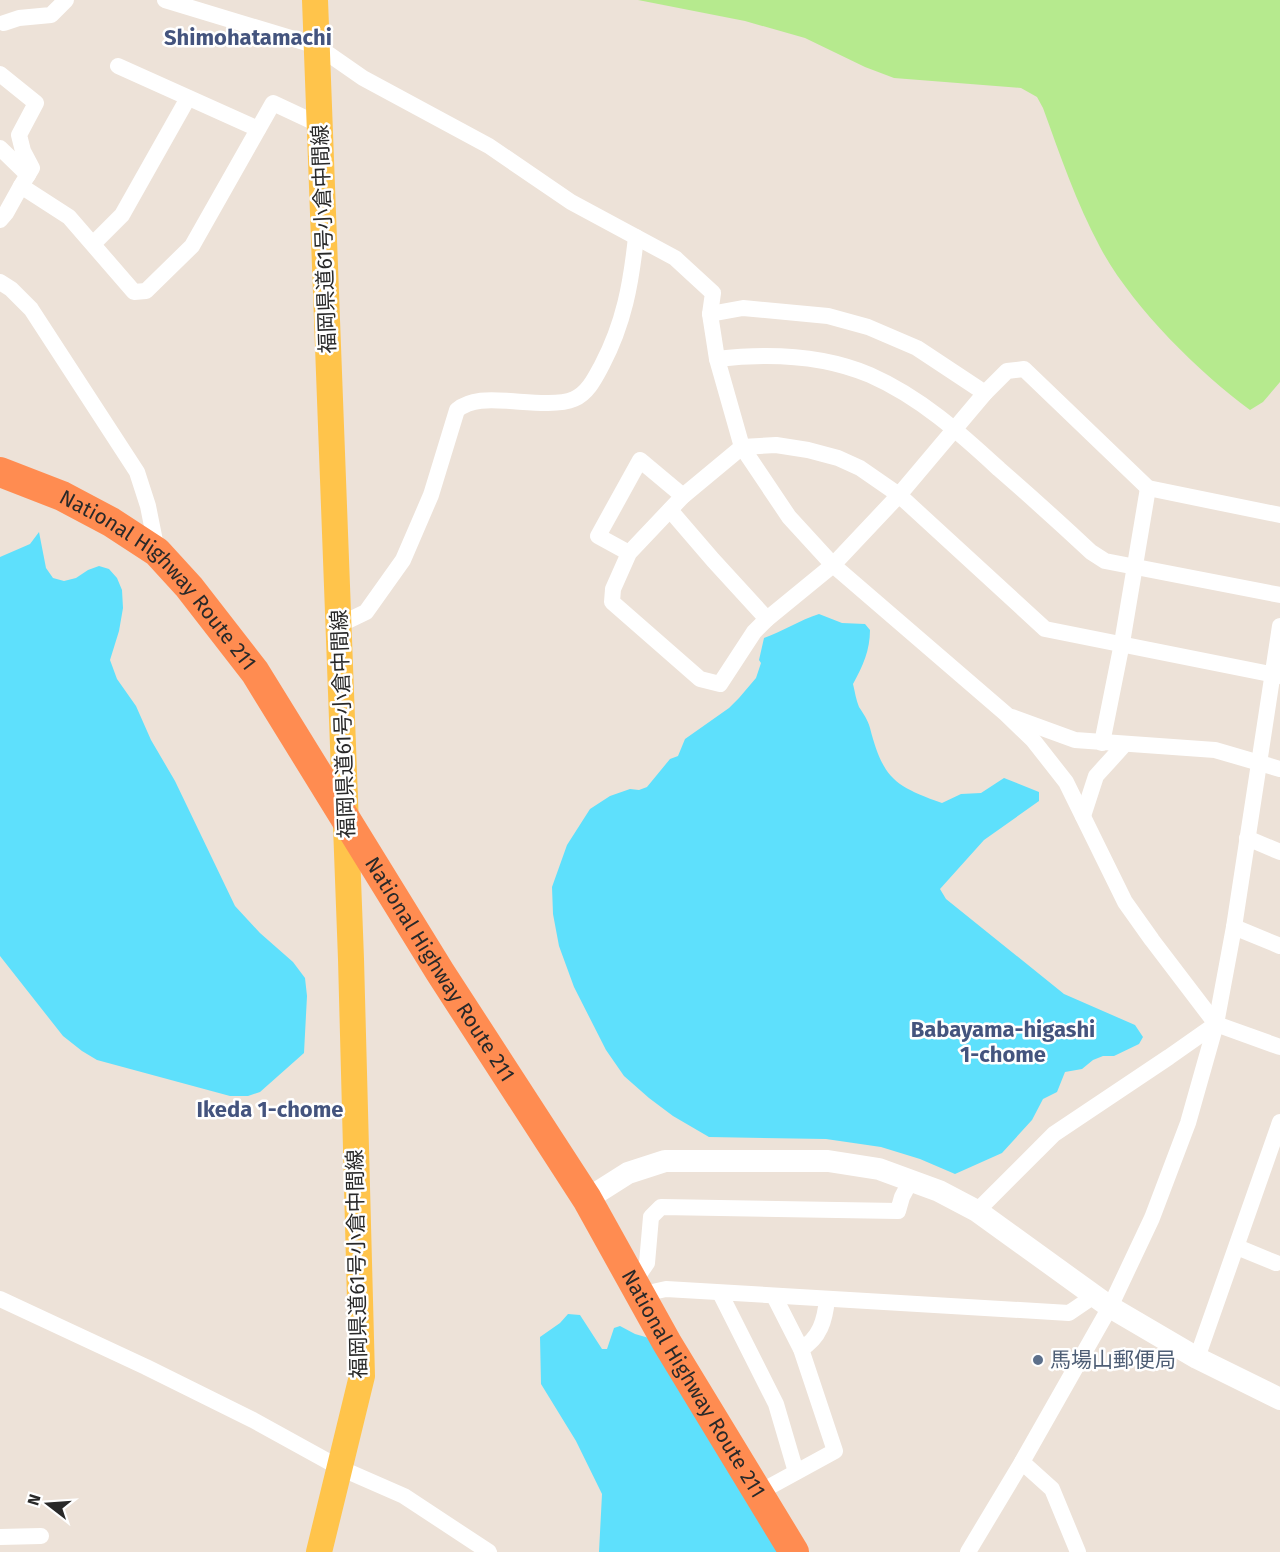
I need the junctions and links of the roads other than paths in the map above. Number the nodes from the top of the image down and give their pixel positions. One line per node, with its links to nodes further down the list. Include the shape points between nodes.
1 (66, 0): 4 (street, via 51,15)
2 (165, 0): 5 (street)
3 (315, 0): 5 (main road, 福岡県道61号小倉中間線)
4 (4, 23)
5 (317, 46): 9 (main road, 福岡県道61号小倉中間線); 14 (street, via 363,78 489,146 571,202)
6 (118, 66): 8 (street)
7 (0, 74): 12 (street, via 36,103 19,135 32,168)
8 (189, 98): 10 (street); 15 (street, via 122,215)
9 (320, 125): 10 (street, via 273,103); 34 (main road, 福岡県道61号小倉中間線)
10 (258, 129): 15 (street, via 192,246 146,291 134,292)
11 (0, 148): 12 (street)
12 (24, 180): 13 (street); 15 (street, via 69,217)
13 (0, 220)
14 (636, 237): 17 (street, via 675,258 713,293); 34 (street, via 632,279 616,339 591,387 573,400 485,400 464,404 457,410 431,495 403,560 366,612)
15 (93, 244)
16 (0, 282): 28 (street, via 31,309 137,472)
17 (710, 314): 18 (street); 19 (street, via 743,308 828,316 868,327 917,348)
18 (717, 359): 20 (street, via 782,356 843,367 897,389); 21 (street)
19 (985, 393): 20 (street); 23 (street, via 1007,371 1024,369)
20 (955, 429): 24 (street); 31 (street, via 1091,552 1105,561)
21 (742, 447): 24 (street, via 776,445 838,458); 25 (street); 30 (street, via 789,517)
22 (0, 472): 28 (highway, National Highway Route 211, via 62,496)
23 (1148, 488): 27 (street); 31 (street)
24 (899, 495): 30 (street); 36 (street, via 1045,629)
25 (683, 496): 26 (street); 29 (street, via 640,460 598,536)
26 (670, 510): 29 (street); 33 (street)
27 (1280, 515)
28 (157, 552): 44 (highway, National Highway Route 211, via 255,672)
29 (629, 553): 33 (street, via 613,589 612,602 700,679 720,684)
30 (833, 566): 33 (street); 38 (street)
31 (1135, 567): 32 (street); 36 (street)
32 (1280, 595)
33 (767, 619)
34 (339, 625): 44 (main road, 福岡県道61号小倉中間線)
35 (1280, 626): 37 (street)
36 (1122, 643): 37 (street); 39 (street)
37 (1277, 664): 41 (street)
38 (1006, 714): 39 (street, via 1075,740); 43 (street, via 1033,740 1065,782)
39 (1102, 743): 40 (street)
40 (1125, 744): 41 (street, via 1215,750); 43 (street, via 1096,776)
41 (1258, 762): 42 (street); 45 (street)
42 (1280, 768)
43 (1083, 816): 49 (street, via 1125,902)
44 (346, 818): 53 (highway, National Highway Route 211); 67 (main road, 福岡県道61号小倉中間線, via 362,1376)
45 (1247, 838): 46 (street); 47 (street)
46 (1280, 852)
47 (1234, 927): 48 (street); 49 (street)
48 (1280, 946)
49 (1216, 1024): 50 (street); 54 (street, via 1054,1134); 62 (street, via 1188,1123 1152,1218)
50 (1280, 1047)
51 (1280, 1122): 55 (street)
52 (911, 1180): 53 (street, via 879,1169 828,1161 665,1161 627,1173); 54 (street); 57 (street, via 898,1211 661,1207 651,1217 647,1263)
53 (587, 1199): 57 (highway, National Highway Route 211)
54 (977, 1211): 62 (street)
55 (1237, 1247): 56 (street); 64 (street)
56 (1276, 1263)
57 (636, 1289): 58 (street); 69 (highway, National Highway Route 211)
58 (720, 1293): 59 (street); 68 (street, via 776,1404)
59 (774, 1296): 61 (street); 63 (street)
60 (0, 1299): 67 (street, via 254,1420)
61 (827, 1299): 62 (street, via 1069,1313); 63 (street, via 819,1332)
62 (1102, 1301): 64 (street); 66 (street)
63 (801, 1349): 68 (street, via 835,1450)
64 (1197, 1358): 65 (street)
65 (1280, 1399)
66 (1022, 1462): 72 (street); 76 (street, via 1052,1489)
67 (340, 1468): 73 (main road, 福岡県道61号小倉中間線); 74 (street, via 404,1496)
68 (796, 1472): 69 (street)
69 (758, 1493): 75 (highway, National Highway Route 211)
70 (41, 1536): 71 (street)
71 (0, 1537)
72 (971, 1550)
73 (319, 1552)
74 (489, 1552)
75 (794, 1552)
76 (1078, 1552)

